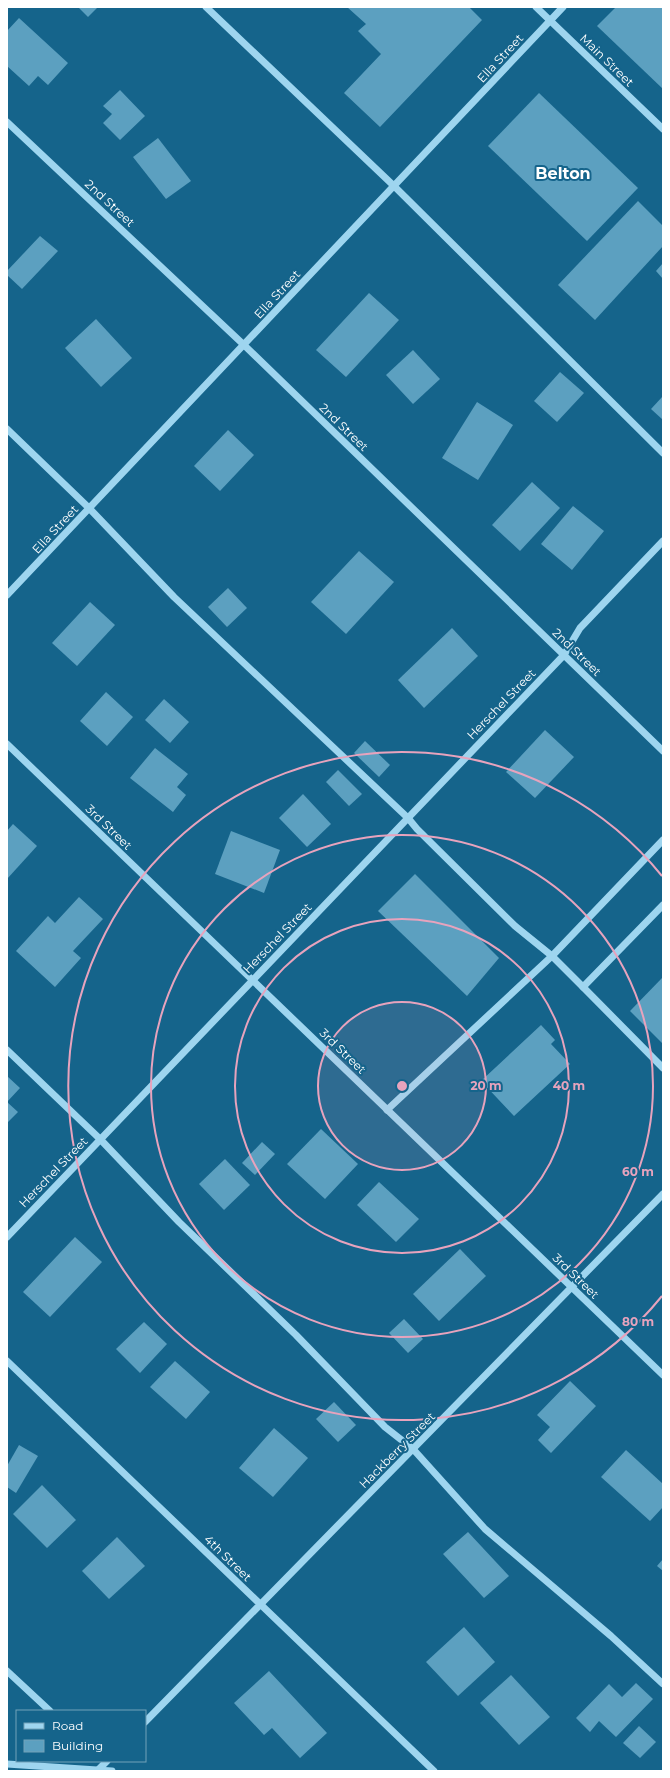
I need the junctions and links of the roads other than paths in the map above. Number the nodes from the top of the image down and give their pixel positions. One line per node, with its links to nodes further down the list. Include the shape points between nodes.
1 (206, 7): 7 (street)
2 (536, 7): 4 (street, Main Street)
3 (563, 7): 4 (street, Ella Street)
4 (551, 21): 6 (street, Main Street); 7 (street, Ella Street)
5 (7, 122): 8 (street, 2nd Street)
6 (663, 129)
7 (394, 186): 8 (street, Ella Street); 10 (street)
8 (244, 345): 11 (street, Ella Street); 14 (street, 2nd Street)
9 (7, 429): 11 (street)
10 (663, 453)
11 (90, 508): 13 (street, Ella Street); 17 (street, via 174,597)
12 (663, 541): 14 (street, Herschel Street, via 580,628)
13 (7, 595)
14 (564, 655): 16 (street, 2nd Street); 17 (street, Herschel Street)
15 (7, 744): 21 (street, 3rd Street)
16 (663, 751)
17 (408, 818): 20 (street, via 515,926); 21 (street, Herschel Street)
18 (663, 840): 20 (street)
19 (663, 905): 22 (street)
20 (552, 956): 22 (street); 25 (street)
21 (252, 980): 25 (street, 3rd Street); 26 (street, Herschel Street)
22 (583, 987): 24 (street)
23 (7, 1050): 26 (street)
24 (663, 1068)
25 (387, 1110): 29 (street, 3rd Street)
26 (100, 1139): 28 (street, Herschel Street); 32 (street, via 179,1222 296,1335 385,1427)
27 (663, 1194): 29 (street, Hackberry Street)
28 (7, 1236)
29 (572, 1287): 31 (street, 3rd Street); 32 (street, Hackberry Street)
30 (7, 1361): 33 (street, 4th Street)
31 (663, 1375)
32 (414, 1449): 33 (street, Hackberry Street); 35 (street, via 485,1529 611,1636)
33 (260, 1604): 37 (street, Hackberry Street); 42 (street, 4th Street)
34 (7, 1672): 36 (street)
35 (663, 1684)
36 (49, 1710)
37 (146, 1721)
38 (106, 1762): 40 (street)
39 (7, 1764): 40 (street)
40 (98, 1770): 41 (street)
41 (112, 1771)
42 (434, 1771)

